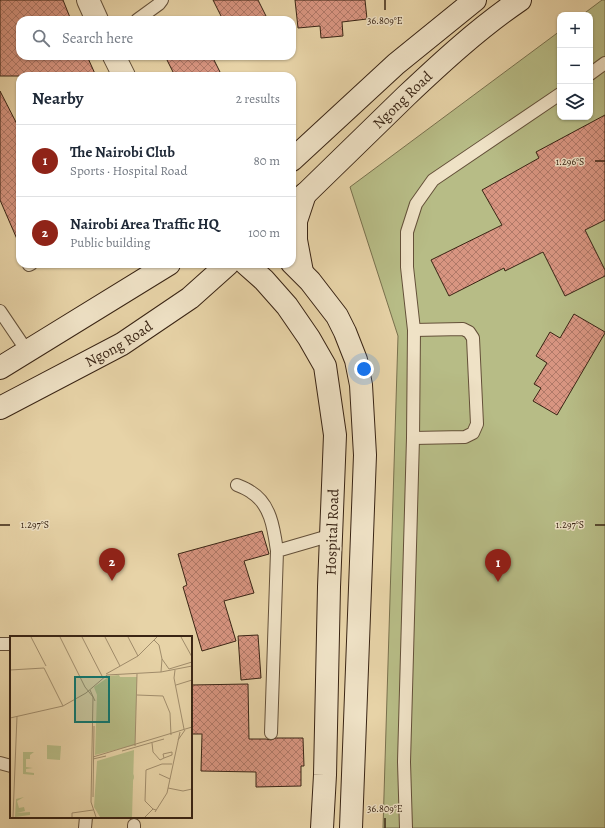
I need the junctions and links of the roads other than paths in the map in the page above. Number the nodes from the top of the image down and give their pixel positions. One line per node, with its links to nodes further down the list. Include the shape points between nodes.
1 (88, 0): 5 (street)
2 (162, 0): 6 (lane)
3 (475, 0): 12 (street, Ngong Road, via 396,64)
4 (520, 0): 13 (street, Ngong Road, via 447,57)
5 (96, 16)
6 (142, 16)
7 (116, 60): 9 (street)
8 (605, 63): 10 (lane)
9 (122, 72)
10 (593, 72)
11 (557, 96): 19 (lane, via 433,180 416,204 407,232 407,267)
12 (296, 156)
13 (298, 200): 17 (street)
14 (162, 268): 20 (street)
15 (224, 268): 22 (street, Ngong Road, via 190,298 122,344)
16 (250, 268): 25 (street, Hospital Road, via 287,306 325,366 335,435)
17 (297, 268): 33 (street, Hospital Road, via 337,316 345,332 356,360 364,414 365,455)
18 (0, 311): 20 (lane)
19 (414, 330): 23 (lane); 23 (lane, via 463,329 469,332 473,338 477,424 473,434 465,438)
20 (27, 351): 21 (street)
21 (0, 368)
22 (0, 408)
23 (413, 438): 34 (lane, via 404,762)
24 (237, 485): 26 (lane, via 252,492 262,502 273,527)
25 (332, 534): 26 (lane); 32 (street, Hospital Road)
26 (277, 551): 27 (lane)
27 (270, 733)
28 (0, 763): 29 (lane)
29 (10, 766)
30 (86, 818): 31 (lane)
31 (85, 828)
32 (322, 828)
33 (351, 828)
34 (406, 828)

